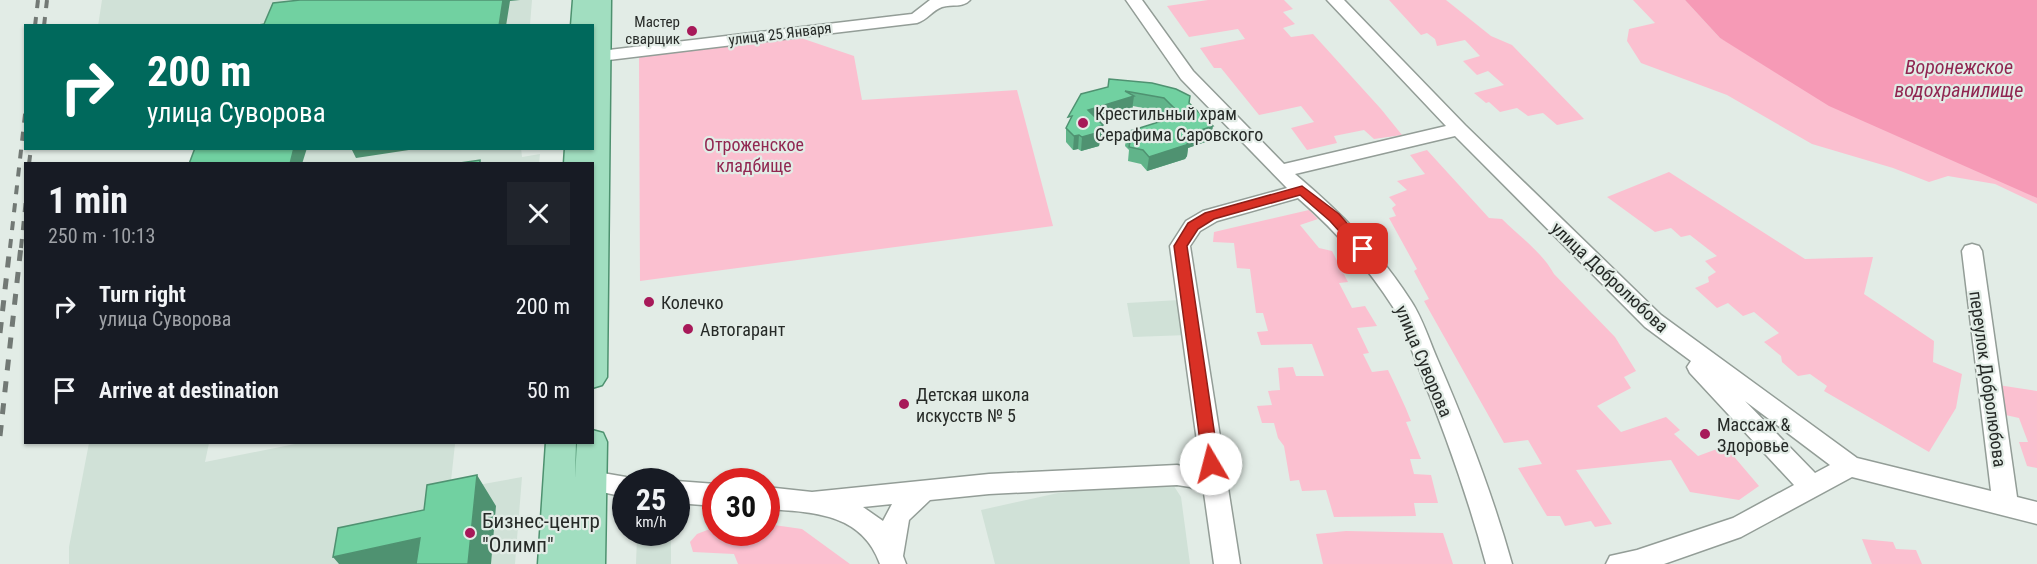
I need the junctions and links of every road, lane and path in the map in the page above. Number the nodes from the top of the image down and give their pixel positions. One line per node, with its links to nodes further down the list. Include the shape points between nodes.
1 (583, 0): 6 (main road)
2 (601, 0): 7 (main road)
3 (962, 0): 7 (street, улица 25 Января, via 936,3 917,18)
4 (1134, 0): 9 (street, улица Суворова, via 1187,75)
5 (1335, 0): 8 (street, улица Добролюбова)
6 (581, 24)
7 (596, 57): 11 (main road)
8 (1459, 129): 9 (street); 13 (street, улица Добролюбова)
9 (1280, 171): 10 (street, улица Суворова)
10 (1302, 190): 20 (street, via 1210,216 1193,226 1180,246); 31 (street, улица Суворова, via 1363,249 1404,307 1437,385)
11 (594, 217)
12 (1972, 251): 25 (street, переулок Добролюбова)
13 (1653, 321): 17 (street, улица Добролюбова); 21 (street)
14 (562, 444): 28 (main road)
15 (564, 444): 18 (main road, via 571,452 571,483)
16 (592, 444): 18 (main road)
17 (1850, 466): 21 (street); 25 (street, улица Добролюбова)
18 (591, 481): 19 (street); 29 (main road)
19 (612, 485)
20 (1214, 486): 22 (street, via 1177,475); 30 (street)
21 (1811, 486): 32 (street, via 1741,526 1637,562)
22 (924, 490): 24 (street); 27 (street, via 900,510 893,525)
23 (780, 499): 24 (street)
24 (816, 501): 27 (street, via 870,524 884,539)
25 (2006, 507): 26 (street, улица Добролюбова)
26 (2037, 513)
27 (892, 560)
28 (555, 564)
29 (588, 564)
30 (1227, 564)
31 (1499, 564)
32 (1619, 564)

